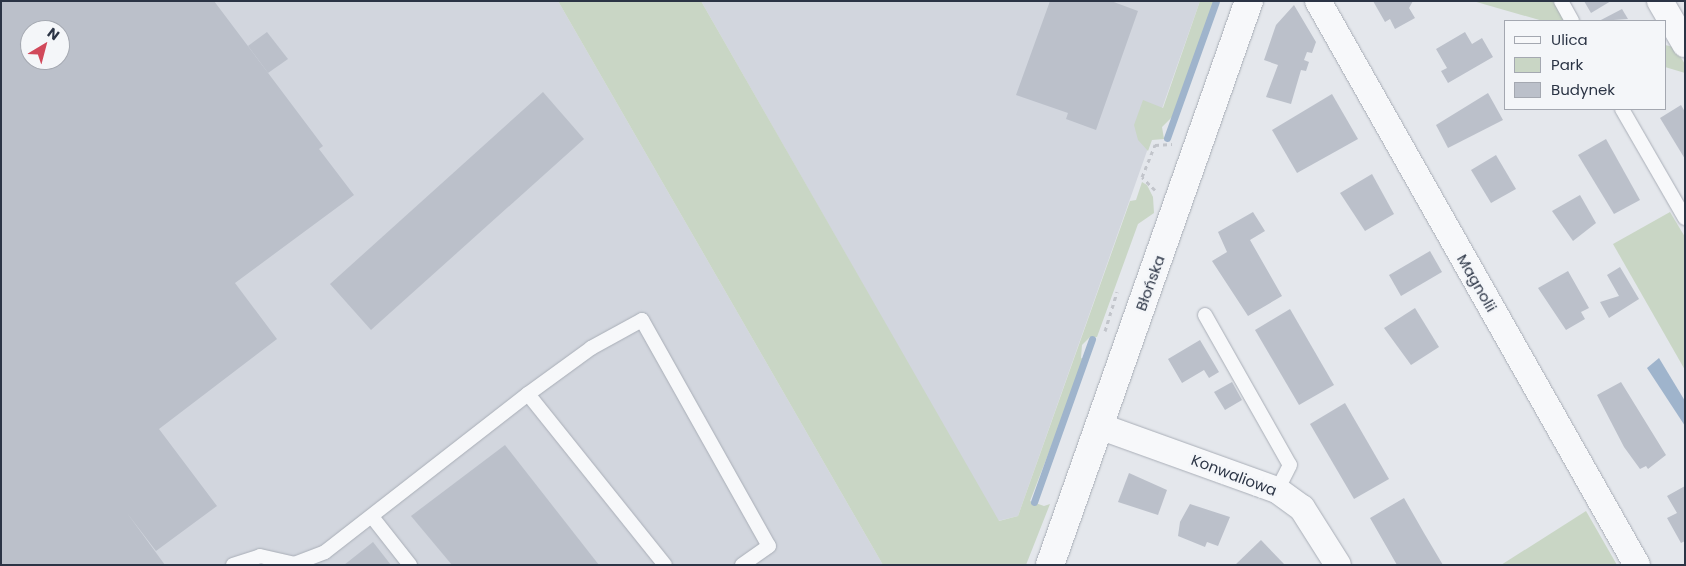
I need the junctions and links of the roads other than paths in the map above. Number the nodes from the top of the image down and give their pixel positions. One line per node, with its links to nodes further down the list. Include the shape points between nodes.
1 (1249, 1): 11 (street, Błońska)
2 (1318, 1): 21 (street, Magnolii)
3 (1561, 1): 5 (lane)
4 (1660, 1): 6 (street)
5 (1571, 20)
6 (1685, 44)
7 (1623, 110): 8 (lane)
8 (1685, 218)
9 (1205, 315): 12 (lane, via 1290,465)
10 (528, 394): 13 (lane); 17 (lane); 18 (lane, via 591,348 642,320 769,546)
11 (1099, 426): 12 (street, Konwaliowa); 19 (street, Błońska)
12 (1278, 490): 20 (street, Konwaliowa, via 1302,508)
13 (373, 518): 14 (lane, via 325,552); 16 (lane)
14 (295, 564): 15 (lane, via 260,556)
15 (233, 565)
16 (410, 565)
17 (665, 565)
18 (742, 565)
19 (1050, 565)
20 (1338, 565)
21 (1637, 565)

